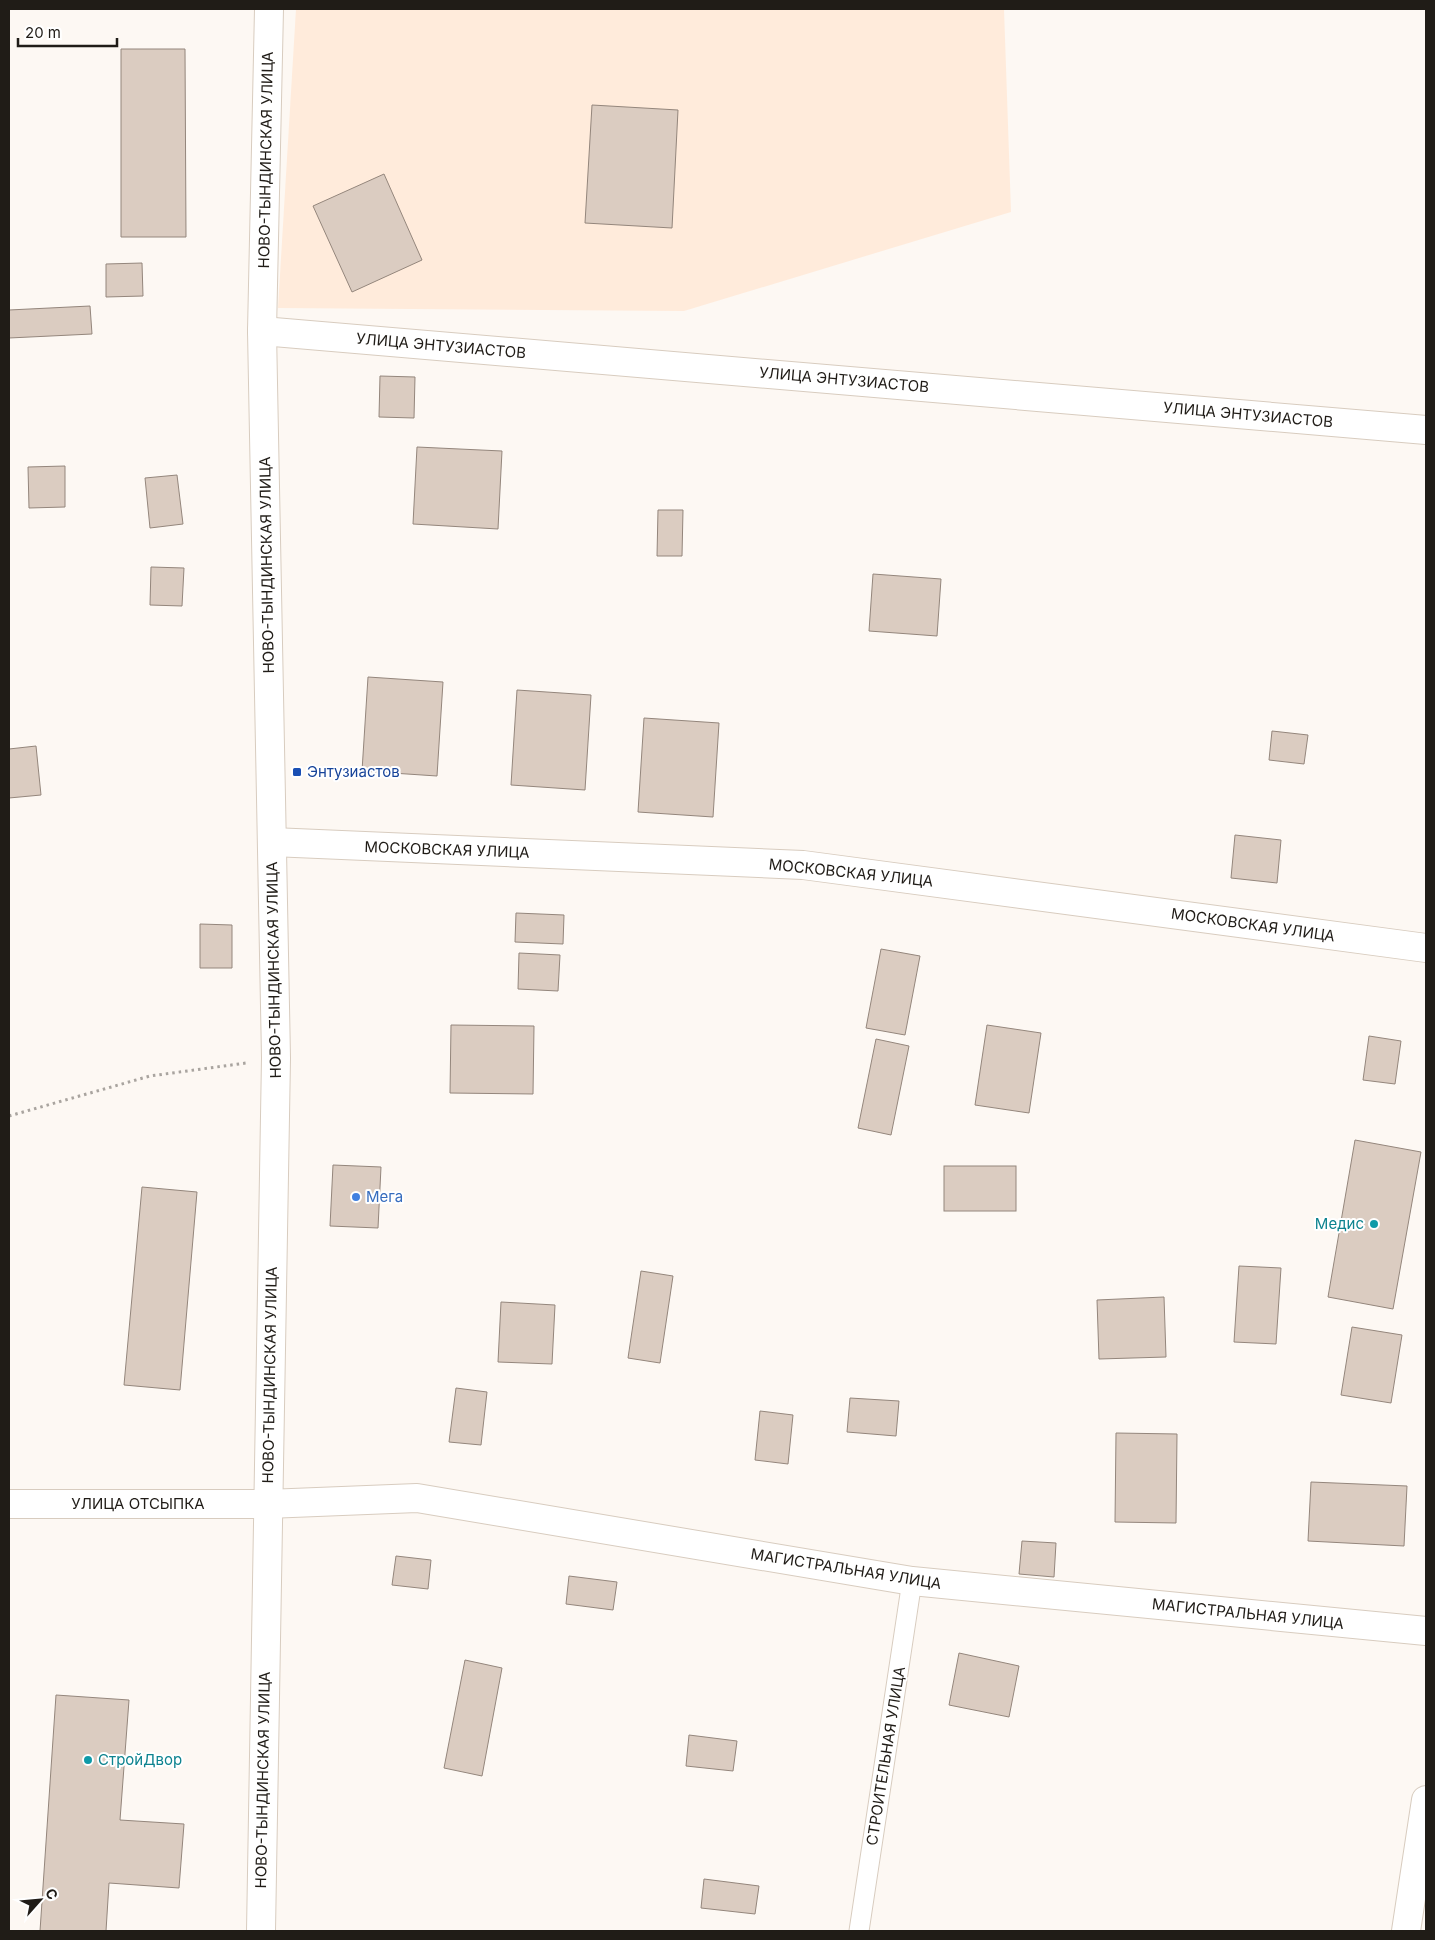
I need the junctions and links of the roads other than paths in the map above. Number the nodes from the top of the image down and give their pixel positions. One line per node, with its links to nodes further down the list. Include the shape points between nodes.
1 (269, 9): 2 (street, НОВО-ТЫНДИНСКАЯ УЛИЦА)
2 (262, 331): 3 (street, УЛИЦА ЭНТУЗИАСТОВ); 4 (street, НОВО-ТЫНДИНСКАЯ УЛИЦА)
3 (1426, 430)
4 (272, 842): 5 (street, МОСКОВСКАЯ УЛИЦА, via 803,865); 7 (street, НОВО-ТЫНДИНСКАЯ УЛИЦА, via 276,1058)
5 (1426, 948)
6 (9, 1504): 7 (street, УЛИЦА ОТСЫПКА)
7 (267, 1504): 8 (street, МАГИСТРАЛЬНАЯ УЛИЦА, via 416,1498); 11 (street, НОВО-ТЫНДИНСКАЯ УЛИЦА)
8 (912, 1581): 9 (street, МАГИСТРАЛЬНАЯ УЛИЦА); 12 (lane, СТРОИТЕЛЬНАЯ УЛИЦА)
9 (1426, 1631)
10 (1426, 1800): 13 (street)
11 (261, 1931)
12 (859, 1931)
13 (1406, 1931)

